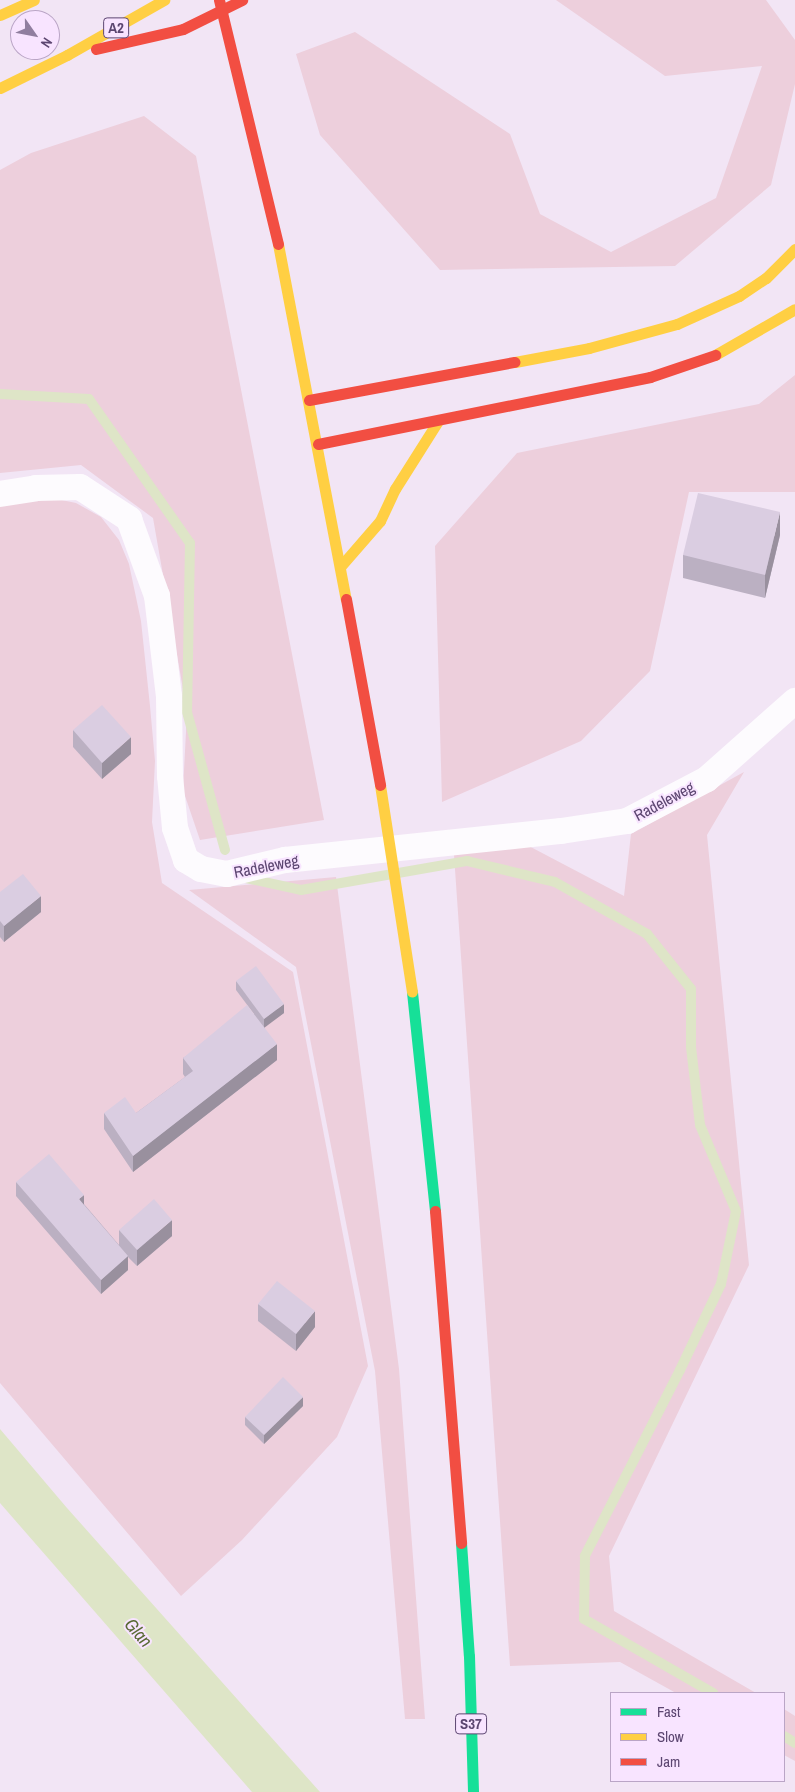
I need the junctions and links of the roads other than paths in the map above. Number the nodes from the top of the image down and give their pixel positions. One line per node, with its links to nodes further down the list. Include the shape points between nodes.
1 (34, 0): 5 (highway)
2 (164, 0): 6 (highway, A2)
3 (218, 0): 10 (highway, via 286,274)
4 (242, 0): 6 (highway, via 183,29)
5 (0, 16)
6 (67, 55): 7 (highway, A2)
7 (0, 88)
8 (795, 249): 10 (highway, via 766,278 739,296 677,324 589,348)
9 (795, 309): 11 (highway, via 737,345 696,363 602,388)
10 (309, 400): 12 (highway)
11 (438, 421): 12 (highway); 14 (highway, via 395,489 380,521)
12 (318, 444): 14 (highway)
13 (0, 494): 15 (street, Radeleweg, via 36,488 80,487 129,519 157,596 169,696 170,776 175,828 186,860 201,869 227,874 285,860 627,821 707,779)
14 (340, 568): 16 (highway, S37, via 376,756 410,976 444,1290 469,1656)
15 (795, 701)
16 (473, 1792)

